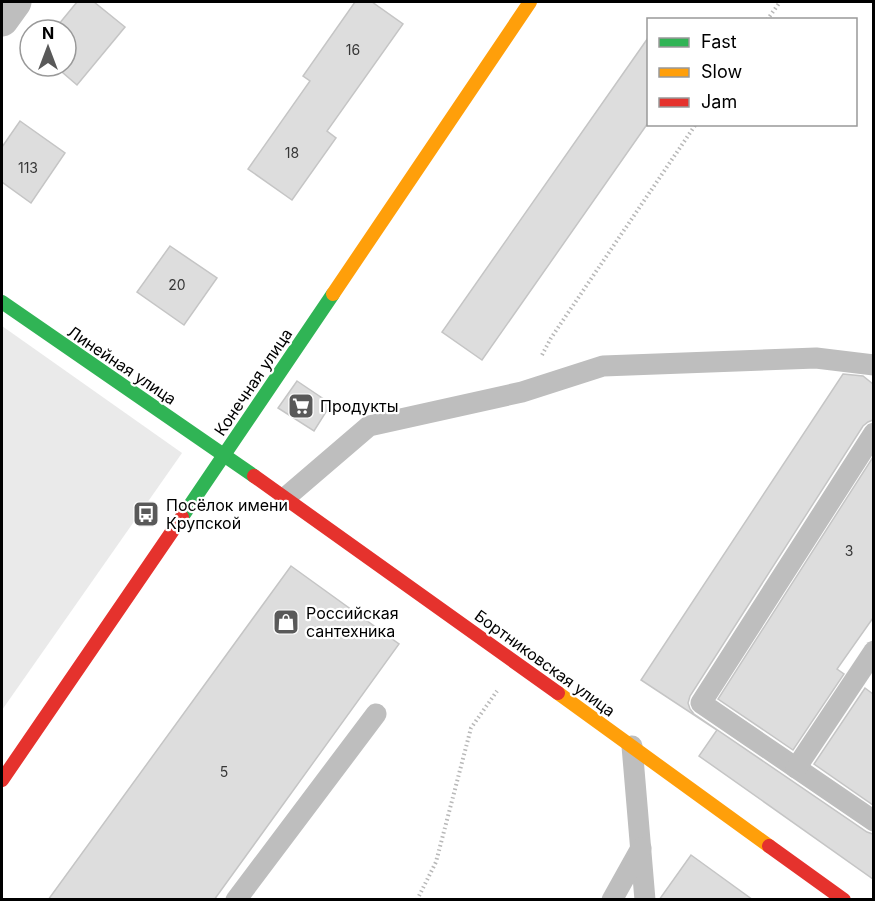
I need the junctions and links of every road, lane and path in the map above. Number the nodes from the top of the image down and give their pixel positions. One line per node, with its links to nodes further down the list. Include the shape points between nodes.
1 (15, 2): 5 (street)
2 (530, 2): 11 (street, Конечная улица)
3 (780, 2): 4 (path)
4 (768, 18)
5 (2, 20)
6 (695, 126): 9 (path, via 551,338)
7 (2, 302): 11 (street, Линейная улица)
8 (873, 365): 9 (lane, via 816,358 603,366)
9 (522, 392): 12 (lane, via 369,426)
10 (873, 433): 17 (lane, via 701,703)
11 (225, 455): 12 (street, Бортниковская улица); 18 (street, Конечная улица)
12 (285, 498): 14 (street, Бортниковская улица)
13 (872, 658): 17 (lane)
14 (517, 663): 16 (street, Бортниковская улица); 22 (path, via 471,728 436,862)
15 (376, 714): 21 (lane)
16 (632, 746): 20 (lane); 25 (street, Бортниковская улица)
17 (796, 768): 19 (lane)
18 (2, 780)
19 (873, 821)
20 (641, 848): 23 (lane); 24 (lane)
21 (236, 900)
22 (417, 900)
23 (612, 900)
24 (645, 900)
25 (844, 900)

